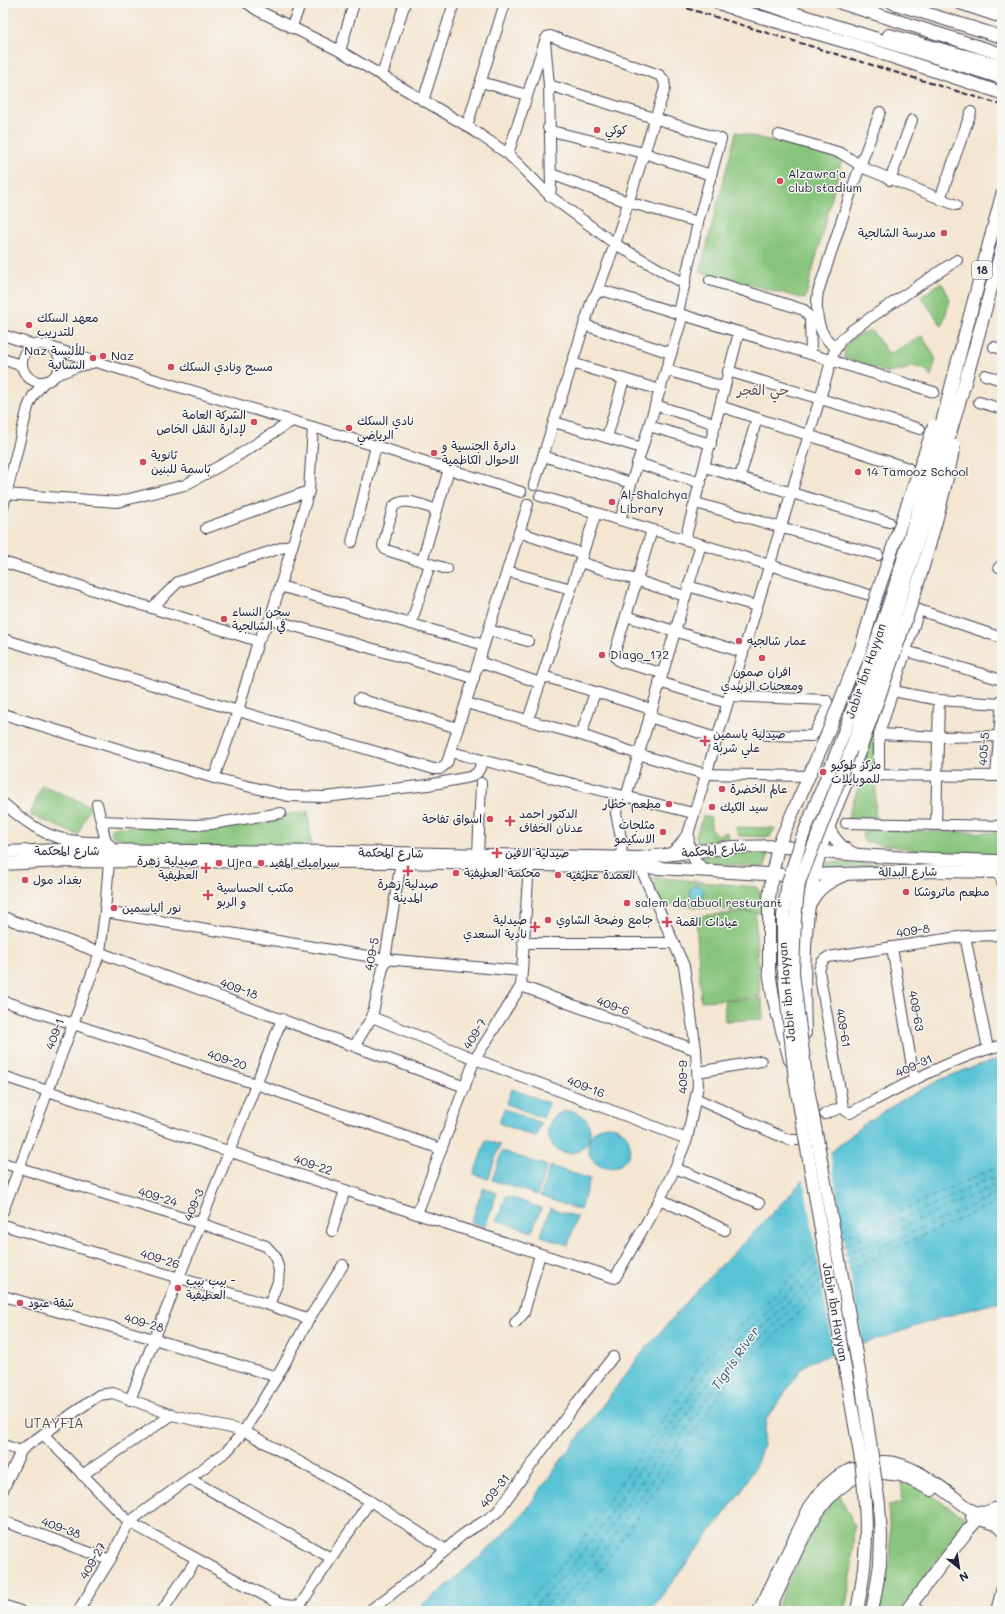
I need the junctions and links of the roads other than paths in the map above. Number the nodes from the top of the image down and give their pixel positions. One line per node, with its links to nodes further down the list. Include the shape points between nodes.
1 (248, 3): 18 (street)
2 (301, 3): 18 (street)
3 (354, 3): 22 (street)
4 (405, 3): 26 (street)
5 (454, 3): 32 (street)
6 (505, 3): 28 (street)
7 (719, 3): 30 (main road)
8 (729, 3): 23 (main road, via 773,13 896,51)
9 (762, 3): 16 (main road)
10 (841, 3): 24 (main road)
11 (893, 3): 17 (main road)
12 (960, 3): 15 (main road)
13 (993, 3): 14 (main road)
14 (1002, 6)
15 (1002, 17)
16 (810, 18): 23 (main road); 25 (main road, via 823,15)
17 (961, 24): 19 (main road); 20 (main road)
18 (291, 28): 22 (street)
19 (1002, 29)
20 (1002, 37)
21 (545, 41): 29 (street); 31 (street); 35 (street, via 550,36 659,75 664,80 666,88)
22 (340, 51): 26 (street)
23 (914, 51): 27 (main road)
24 (1002, 54)
25 (1002, 66)
26 (382, 75): 32 (street)
27 (1002, 78)
28 (480, 82): 31 (street); 37 (street)
29 (549, 85): 35 (street); 38 (street)
30 (1002, 92)
31 (527, 95): 41 (street)
32 (423, 101): 37 (street)
33 (880, 112): 42 (street)
34 (971, 112): 48 (street)
35 (656, 118): 40 (street); 44 (street, via 721,139)
36 (912, 120): 45 (street)
37 (467, 126): 41 (street)
38 (549, 129): 40 (street); 43 (street)
39 (780, 135): 42 (street, via 842,153)
40 (644, 153): 44 (street); 49 (street)
41 (508, 154): 47 (street)
42 (860, 166): 45 (street); 64 (street, via 817,297 822,331 827,341)
43 (552, 174): 47 (street); 49 (street)
44 (711, 175): 51 (street)
45 (890, 180): 48 (street)
46 (1002, 195): 63 (main road, 18)
47 (550, 196): 52 (street)
48 (940, 199): 50 (street)
49 (628, 202): 51 (street); 52 (street)
50 (956, 206)
51 (698, 222): 56 (street)
52 (615, 244): 56 (street); 57 (street)
53 (1002, 248): 66 (main road, 18)
54 (957, 260): 64 (street, via 852,330)
55 (710, 280): 68 (street, via 807,312 810,318)
56 (685, 284): 58 (street)
57 (597, 294): 58 (street, via 602,291 608,292); 59 (street, via 592,300)
58 (680, 314): 60 (street); 67 (street)
59 (584, 325): 67 (street); 72 (street)
60 (739, 332): 68 (street); 75 (street)
61 (3, 335): 62 (street)
62 (34, 345): 65 (street, via 44,344); 73 (street, via 24,353)
63 (962, 345): 187 (main road, bridge, via 861,648); 251 (main road, Jabir ibn Hayyan, bridge, via 926,484 896,583 788,882 783,916 783,963)
64 (837, 347): 69 (street)
65 (53, 348): 71 (street); 76 (street, via 60,363)
66 (974, 351): 188 (main road, bridge, via 946,488 916,590); 251 (main road, Jabir ibn Hayyan, bridge, via 936,486 877,674 849,755 799,883 792,962)
67 (671, 353): 74 (street)
68 (811, 354): 69 (street)
69 (831, 360): 83 (street); 84 (street)
70 (4, 362): 73 (street)
71 (96, 362): 76 (street); 91 (street)
72 (572, 363): 78 (street); 92 (street)
73 (24, 370): 80 (street, via 34,381); 88 (street, via 28,388)
74 (666, 370): 81 (street); 82 (street)
75 (728, 371): 81 (street); 84 (street)
76 (56, 375): 80 (street)
77 (985, 375): 79 (street)
78 (624, 379): 82 (street); 98 (street)
79 (1002, 380)
80 (44, 382): 88 (street)
81 (724, 387): 87 (street)
82 (660, 390): 86 (street)
83 (934, 392)
84 (819, 398): 96 (street); 97 (street)
85 (979, 402): 89 (street)
86 (655, 405): 93 (street); 94 (street)
87 (720, 406): 90 (street); 93 (street)
88 (28, 407): 111 (street)
89 (1002, 409)
90 (757, 418): 97 (street); 107 (street)
91 (292, 421): 95 (street); 111 (street, via 185,485 117,502)
92 (554, 422): 98 (street); 102 (street)
93 (716, 424): 99 (street)
94 (649, 426): 99 (street); 101 (street)
95 (313, 427): 100 (street); 112 (street)
96 (920, 429)
97 (808, 435): 105 (street); 114 (street)
98 (607, 437): 101 (street)
99 (711, 444): 104 (street)
100 (376, 446): 106 (street); 128 (street)
101 (642, 448): 103 (street)
102 (543, 456): 108 (street); 110 (street)
103 (637, 463): 108 (street); 109 (street)
104 (705, 466): 107 (street); 109 (street)
105 (908, 468)
106 (449, 469): 113 (street); 119 (street)
107 (740, 477): 114 (street)
108 (631, 483): 121 (street)
109 (701, 483): 116 (street)
110 (534, 485): 113 (street, via 527,485); 115 (street)
111 (6, 488): 118 (street)
112 (309, 491): 124 (street); 129 (street)
113 (521, 492): 117 (street, via 522,499)
114 (791, 492): 122 (street); 123 (street)
115 (540, 496): 117 (street, via 536,502); 120 (street)
116 (696, 503): 123 (street); 127 (street)
117 (528, 504): 126 (street)
118 (3, 507)
119 (437, 510): 134 (street); 134 (street, via 404,501 397,502 393,507 383,546 386,550)
120 (596, 513): 121 (street); 132 (street)
121 (620, 520): 125 (street)
122 (889, 522)
123 (780, 527): 131 (street); 135 (street)
124 (206, 528)
125 (652, 530): 127 (street); 138 (street)
126 (519, 532): 132 (street); 137 (street)
127 (685, 540): 130 (street)
128 (352, 542)
129 (293, 544): 139 (street); 145 (street, via 178,582)
130 (701, 544): 135 (street); 141 (street)
131 (878, 555)
132 (582, 558): 138 (street); 140 (street)
133 (3, 562): 145 (street)
134 (426, 563): 136 (street); 149 (street)
135 (769, 565): 142 (street); 143 (street)
136 (447, 570)
137 (507, 571): 140 (street); 150 (street)
138 (637, 580): 141 (street); 147 (street)
139 (280, 586): 148 (street); 149 (street)
140 (571, 589): 162 (street)
141 (687, 591): 143 (street); 151 (street)
142 (883, 599)
143 (756, 606): 158 (street)
144 (905, 606): 146 (street)
145 (152, 608): 154 (street)
146 (919, 610): 153 (street); 157 (street)
147 (626, 616): 151 (street); 161 (street, via 615,652 617,659)
148 (270, 619): 154 (street); 160 (street)
149 (412, 624): 156 (street)
150 (489, 630): 155 (street); 156 (street)
151 (674, 631): 158 (street); 161 (street)
152 (3, 638): 171 (street)
153 (1002, 638)
154 (258, 641): 171 (street)
155 (528, 641)
156 (484, 646): 159 (street)
157 (906, 651): 163 (street); 164 (street)
158 (742, 652): 167 (street)
159 (479, 662): 160 (street); 162 (street)
160 (474, 678): 169 (street)
161 (660, 678): 167 (street); 172 (street)
162 (541, 679): 165 (street); 174 (street)
163 (1002, 680)
164 (893, 691): 168 (street); 176 (street)
165 (595, 692): 172 (street); 178 (street)
166 (359, 699): 175 (street)
167 (728, 699): 177 (street, via 826,700 828,703 811,736); 181 (street)
168 (939, 700): 170 (street); 180 (street)
169 (466, 702): 174 (street); 175 (street)
170 (1001, 702): 179 (street, 405-5)
171 (238, 711): 185 (street); 192 (street)
172 (650, 713): 181 (street); 183 (street)
173 (3, 714): 192 (street)
174 (528, 720): 178 (street)
175 (458, 728): 182 (street)
176 (879, 734): 180 (street); 189 (street)
177 (766, 735)
178 (581, 736): 183 (street)
179 (1000, 736): 180 (street); 190 (street, 405-5)
180 (938, 737): 191 (street)
181 (716, 738): 186 (street)
182 (451, 752): 184 (street); 185 (street, via 447,763)
183 (638, 754): 186 (street); 195 (street)
184 (481, 760): 193 (street, via 477,773); 195 (street)
185 (440, 769): 193 (street)
186 (705, 774): 187 (street); 199 (street)
187 (809, 776): 206 (main road)
188 (850, 776): 189 (street); 204 (main road)
189 (879, 776): 191 (street)
190 (999, 776): 191 (street)
191 (937, 777): 202 (street)
192 (214, 778): 193 (street, via 288,796 325,797)
193 (441, 783)
194 (481, 783): 212 (street)
195 (626, 797): 199 (street); 215 (street, via 616,813 622,843)
196 (3, 803): 208 (street, via 47,834)
197 (97, 804): 200 (street, 409-1)
198 (281, 813): 200 (street, via 218,824 196,825)
199 (693, 813): 205 (street)
200 (101, 821): 208 (street, 409-1)
201 (846, 823): 202 (street)
202 (936, 825): 203 (street)
203 (1002, 826)
204 (828, 827): 209 (main road); 214 (main road, via 842,847)
205 (689, 831): 211 (street); 213 (street)
206 (778, 846): 207 (main road, شارع المحكمة); 211 (main road, شارع المحكمة, via 732,847); 223 (main road)
207 (793, 848)
208 (109, 851): 210 (main road, شارع المحكمة); 212 (main road, شارع المحكمة); 216 (main road, شارع المحكمة); 217 (main road, شارع المحكمة, via 61,861); 227 (street, 409-1)
209 (818, 851): 214 (main road, شارع البدالة); 225 (main road)
210 (3, 852)
211 (690, 853): 213 (main road, شارع المحكمة); 220 (street, via 697,864)
212 (478, 855): 215 (main road, شارع المحكمة)
213 (669, 855): 215 (main road, شارع المحكمة)
214 (857, 855): 221 (main road, شارع البدالة, via 938,860)
215 (621, 858)
216 (401, 862): 218 (main road, شارع المحكمة); 236 (street, 409-5)
217 (3, 864)
218 (529, 864): 219 (main road, شارع المحكمة); 231 (street, 409-7)
219 (640, 866): 220 (main road, شارع المحكمة); 232 (street, 409-9)
220 (708, 870): 223 (main road, شارع المحكمة)
221 (1001, 872): 222 (main road, شارع البدالة)
222 (850, 873): 225 (main road, شارع البدالة); 226 (main road, via 825,885 815,895)
223 (772, 875): 224 (main road, شارع المحكمة); 251 (main road, bridge, via 769,899 769,956 773,997)
224 (785, 875)
225 (811, 875): 226 (main road)
226 (809, 907): 251 (main road, bridge, via 804,952)
227 (105, 912): 234 (street, 409-1); 236 (street)
228 (3, 917): 234 (street, 409-18)
229 (1002, 935): 230 (street, 409-8)
230 (965, 936): 233 (street, 409-8); 245 (street)
231 (522, 943): 232 (street); 237 (street, 409-7)
232 (674, 943): 246 (street, 409-9, via 684,966)
233 (892, 947): 235 (street, 409-8); 252 (street, 409-63)
234 (100, 952): 241 (street, 409-18); 242 (street, 409-1)
235 (828, 957): 257 (street, 409-61, via 823,960 819,971)
236 (385, 959): 237 (street); 240 (street, 409-5)
237 (521, 971): 238 (street, 409-7)
238 (520, 986): 246 (street, 409-6); 247 (street, 409-7)
239 (3, 1001): 242 (street, 409-20)
240 (372, 1017): 243 (street, 409-5); 247 (street, 409-16)
241 (282, 1019): 243 (street, 409-18); 253 (street, 409-3)
242 (72, 1024): 253 (street, 409-20); 255 (street, 409-1)
243 (355, 1045): 254 (street, 409-18)
244 (1002, 1045): 245 (street, 409-31)
245 (988, 1049): 252 (street, 409-31)
246 (696, 1050): 249 (street, 409-9)
247 (475, 1058): 254 (street, 409-7); 259 (street, 409-16)
248 (761, 1062): 249 (street)
249 (698, 1072): 256 (street, 409-9)
250 (3, 1076): 255 (street, 409-22)
251 (801, 1078): 314 (main road, Jabir ibn Hayyan, bridge, via 861,1460 866,1507 867,1539); 315 (main road, Jabir ibn Hayyan, bridge, via 862,1387 879,1504 880,1564)
252 (914, 1079): 257 (street, 409-31, via 850,1113)
253 (256, 1084): 261 (street, 409-20); 262 (street, 409-3)
254 (465, 1087): 261 (street, 409-7)
255 (48, 1090): 262 (street, 409-22); 264 (street, 409-1)
256 (696, 1099): 259 (street, 409-9); 260 (street, via 789,1140)
257 (843, 1106): 258 (street)
258 (825, 1114)
259 (687, 1139): 265 (street, 409-9)
260 (798, 1140)
261 (441, 1149): 270 (street, 409-7)
262 (230, 1151): 266 (street, 409-22); 271 (street, 409-3)
263 (3, 1163): 264 (street, 409-24)
264 (18, 1167): 269 (street, 409-1); 271 (street, 409-24)
265 (675, 1168): 267 (street, 409-9); 268 (street)
266 (345, 1190): 270 (street, 409-22); 274 (street)
267 (660, 1199): 273 (street); 277 (street, 409-9)
268 (759, 1203)
269 (3, 1211)
270 (417, 1214): 275 (street, 409-22)
271 (200, 1224): 278 (street, 409-3); 280 (street, 409-24, via 266,1246 275,1256 279,1270 278,1282)
272 (3, 1225): 278 (street, 409-26)
273 (726, 1230)
274 (332, 1231)
275 (540, 1254): 277 (street, 409-22); 282 (street, via 524,1313)
276 (342, 1265): 281 (street)
277 (615, 1278)
278 (178, 1279): 280 (street, 409-26); 283 (street, 409-3)
279 (3, 1296): 283 (street, 409-28)
280 (269, 1305): 281 (street, 409-26)
281 (309, 1319): 285 (street)
282 (515, 1323)
283 (154, 1339): 285 (street, 409-28); 286 (street, 409-3)
284 (613, 1357): 301 (street, 409-31, via 498,1511 489,1520 462,1535)
285 (277, 1377): 288 (street)
286 (130, 1400): 287 (street); 289 (street, via 113,1393 99,1395)
287 (172, 1415): 288 (street); 292 (street)
288 (244, 1431): 293 (street, via 227,1451); 295 (street)
289 (43, 1434): 291 (street); 292 (street)
290 (3, 1445): 291 (street)
291 (21, 1452): 294 (street)
292 (82, 1475): 299 (street)
293 (190, 1479): 299 (street); 302 (street)
294 (3, 1490)
295 (370, 1502): 301 (street); 302 (street)
296 (999, 1506): 297 (main road, via 984,1513 974,1512 921,1474 896,1463 882,1468 920,1484); 300 (street, via 993,1516)
297 (978, 1519): 300 (main road); 307 (main road)
298 (3, 1521): 303 (street, 409-38)
299 (129, 1522): 303 (street, 409-27); 304 (street)
300 (999, 1527)
301 (446, 1550): 311 (street, 409-31)
302 (331, 1558): 304 (street, via 300,1605 291,1606 280,1604)
303 (110, 1560): 309 (street, 409-27)
304 (196, 1560): 310 (street)
305 (1002, 1588): 316 (street)
306 (3, 1605): 308 (street)
307 (912, 1609)
308 (20, 1611)
309 (78, 1611)
310 (162, 1611)
311 (369, 1611)
312 (759, 1611): 313 (main road, via 810,1507 823,1489 837,1477 853,1474 827,1499 813,1518)
313 (769, 1611)
314 (857, 1611)
315 (872, 1611)
316 (996, 1611)

